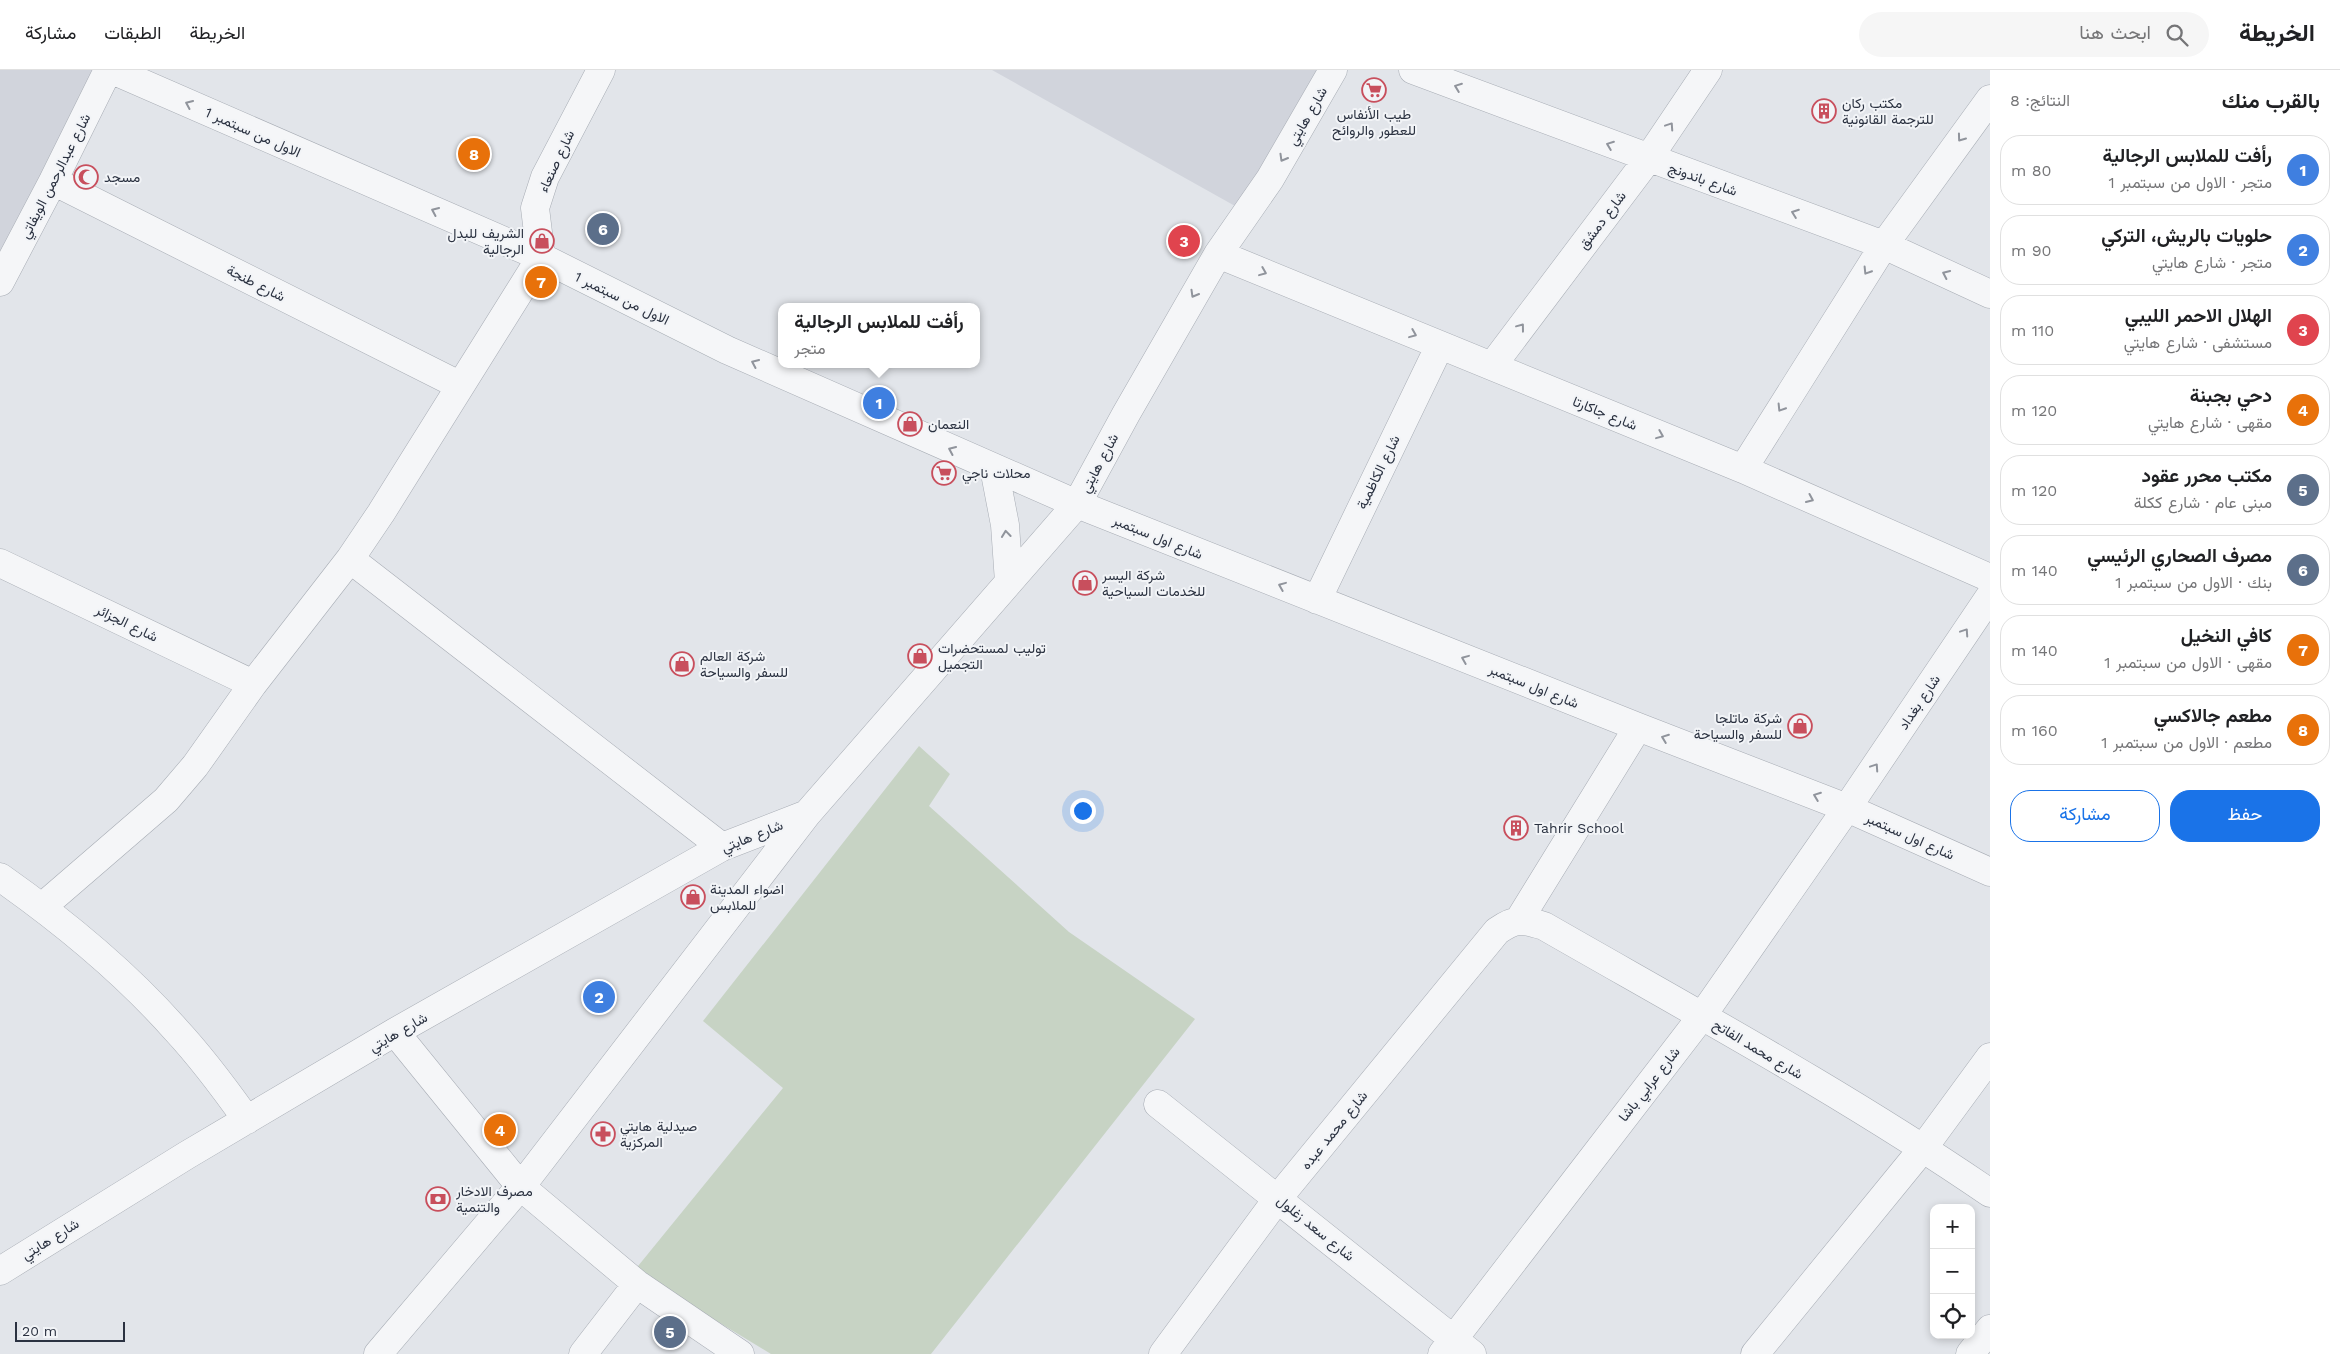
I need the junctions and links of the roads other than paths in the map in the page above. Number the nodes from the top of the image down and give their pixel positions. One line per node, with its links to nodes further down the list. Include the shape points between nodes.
1 (108, 70): 9 (street, شارع عبدالرحمن الويفاتي)
2 (112, 70): 12 (street, الاول من سبتمبر 1, one-way to 2)
3 (601, 70): 12 (street, شارع صنعاء, via 545,177 535,208)
4 (1333, 70): 11 (street, شارع هايتي, one-way to 11, via 1270,179)
5 (1413, 70): 8 (street, شارع باندونج, one-way to 5)
6 (1708, 70): 8 (street, شارع دمشق, one-way to 6)
7 (1990, 99): 10 (street, one-way to 10)
8 (1648, 159): 10 (street, شارع باندونج, one-way to 8); 16 (street, شارع دمشق, one-way to 8)
9 (53, 181): 13 (street, شارع عبدالرحمن الويفاتي); 17 (street, شارع طنجة)
10 (1884, 245): 14 (street, شارع باندونج, one-way to 10); 19 (street, one-way to 19)
11 (1218, 254): 15 (street, شارع جاكارتا, one-way to 15); 20 (street, شارع هايتي, one-way to 20)
12 (540, 257): 17 (street); 18 (street, الاول من سبتمبر 1, one-way to 12, via 727,350)
13 (0, 282)
14 (1990, 294)
15 (1440, 345): 16 (street, شارع جاكارتا); 26 (street, شارع الكاظمية)
16 (1492, 366): 19 (street, شارع جاكارتا, one-way to 19)
17 (459, 385): 21 (street)
18 (994, 468): 20 (street, الاول من سبتمبر 1); 24 (street, one-way to 18, via 1005,524)
19 (1743, 469): 23 (street, شارع جاكارتا, one-way to 23)
20 (1077, 504): 24 (street, شارع هايتي); 26 (street, شارع اول سبتمبر, one-way to 20)
21 (350, 559): 27 (street); 31 (street)
22 (0, 562): 27 (street, شارع الجزائر)
23 (1990, 578)
24 (1009, 582): 30 (street, شارع هايتي)
25 (1990, 596): 29 (street, شارع بغداد, one-way to 25)
26 (1317, 600): 28 (street, شارع اول سبتمبر, one-way to 26)
27 (253, 684): 34 (street, via 195,766 166,800)
28 (1638, 728): 29 (street, شارع اول سبتمبر, one-way to 28); 35 (street)
29 (1847, 808): 32 (street, شارع اول سبتمبر); 36 (street, شارع عرابي باشا)
30 (807, 814): 31 (street, شارع هايتي); 42 (street, شارع هايتي)
31 (722, 847): 37 (street, شارع هايتي)
32 (1990, 872)
33 (0, 878): 34 (street)
34 (42, 907): 40 (street, via 137,988 177,1030)
35 (1519, 920): 36 (street, شارع محمد الفاتح, via 1544,926); 44 (street, شارع محمد عبده, via 1497,931)
36 (1702, 1016): 41 (street, شارع محمد الفاتح); 48 (street, شارع عرابي باشا)
37 (395, 1032): 40 (street, شارع هايتي); 42 (street)
38 (1990, 1057): 41 (street)
39 (1158, 1104): 44 (street, شارع سعد زغلول)
40 (247, 1120): 45 (street, شارع هايتي)
41 (1924, 1147): 43 (street, شارع محمد الفاتح); 53 (street)
42 (520, 1186): 46 (street); 49 (street, شارع هايتي)
43 (1990, 1193)
44 (1278, 1198): 48 (street, شارع سعد زغلول); 52 (street, شارع محمد عبده)
45 (0, 1271)
46 (637, 1284): 50 (street); 51 (street)
47 (1990, 1329): 54 (street)
48 (1455, 1349)
49 (378, 1354)
50 (583, 1354)
51 (740, 1354)
52 (1163, 1354)
53 (1755, 1354)
54 (1970, 1354)

